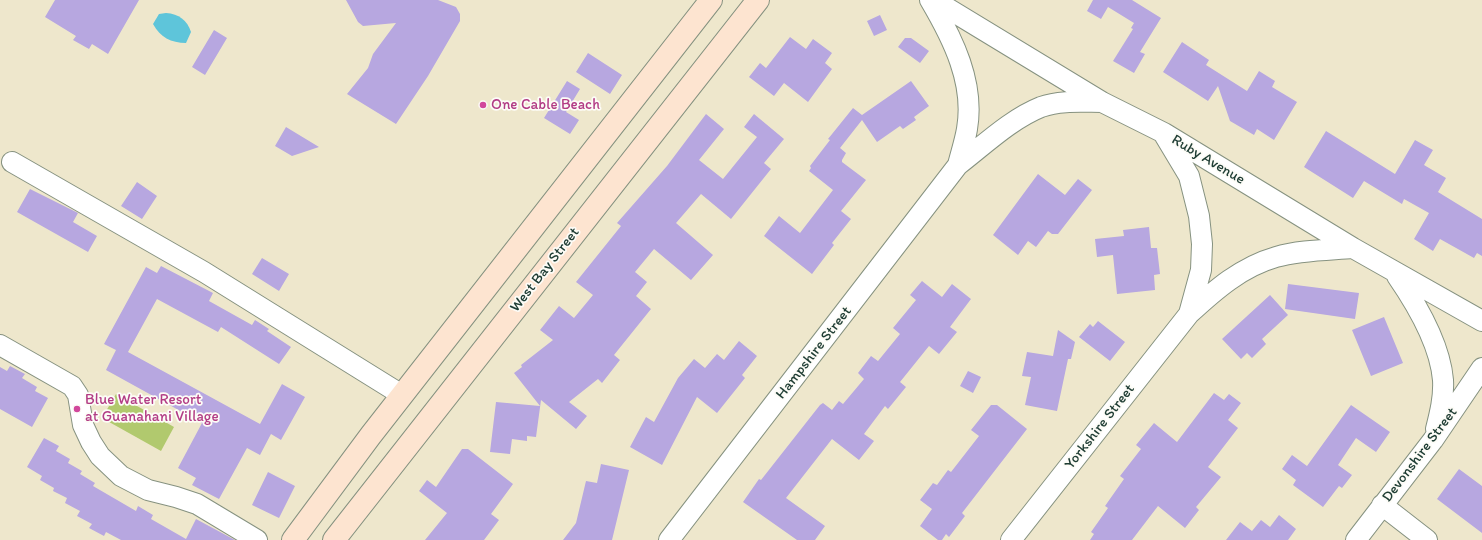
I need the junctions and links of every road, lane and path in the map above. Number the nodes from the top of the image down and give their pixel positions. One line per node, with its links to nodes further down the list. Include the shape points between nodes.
1 (711, 0): 15 (main road)
2 (758, 0): 20 (main road, West Bay Street)
3 (930, 0): 8 (street, Hampshire Street, via 954,45 964,76 968,101 967,128)
4 (934, 0): 5 (street, Ruby Avenue)
5 (1102, 102): 6 (street, Ruby Avenue); 8 (street, Hampshire Street, via 1060,103 1042,107 1019,119)
6 (1164, 133): 9 (street, Ruby Avenue); 11 (street, Yorkshire Street, via 1189,176 1199,216 1201,270)
7 (12, 162): 15 (street, via 204,272)
8 (958, 165): 21 (street, Hampshire Street)
9 (1353, 248): 10 (street, Ruby Avenue); 11 (street, Yorkshire Street, via 1277,257 1253,266 1217,288)
10 (1393, 272): 12 (street, Ruby Avenue); 16 (street, via 1416,304 1431,338 1443,379 1442,401)
11 (1189, 314): 22 (street, Yorkshire Street)
12 (1482, 321)
13 (0, 345): 18 (street, via 72,386 78,395 83,426 91,442 100,456 121,476 148,490 197,504)
14 (1482, 368): 16 (street, Devonshire Street)
15 (402, 395): 19 (main road)
16 (1433, 440): 17 (street, Devonshire Street)
17 (1382, 505): 23 (street, Devonshire Street); 24 (street)
18 (257, 540)
19 (293, 540)
20 (334, 540)
21 (669, 540)
22 (1011, 540)
23 (1356, 540)
24 (1427, 540)

